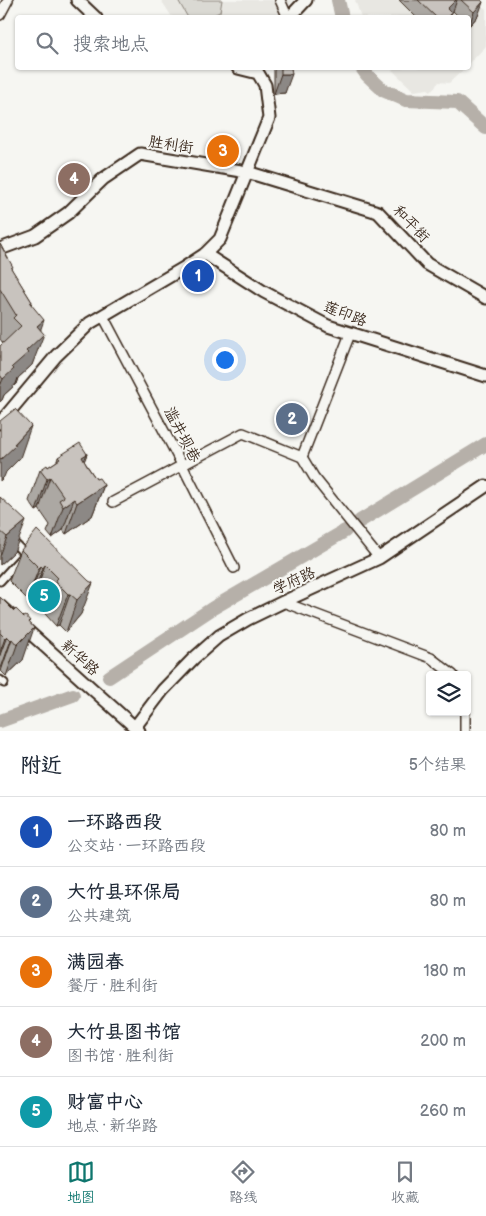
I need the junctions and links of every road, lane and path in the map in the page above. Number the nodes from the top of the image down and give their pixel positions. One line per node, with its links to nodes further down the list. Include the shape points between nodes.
1 (8, 0): 5 (street)
2 (77, 0): 6 (street)
3 (280, 0): 7 (street)
4 (306, 0): 8 (street)
5 (0, 15)
6 (93, 15)
7 (288, 15)
8 (292, 15)
9 (260, 70): 10 (street, via 269,118)
10 (247, 172): 11 (street, 胜利街, via 140,154 104,179 68,213 36,236); 12 (street, via 220,239); 13 (street, 和平街, via 378,212 428,264)
11 (0, 249)
12 (205, 254): 14 (street); 15 (street, 莲印路, via 264,292)
13 (486, 298)
14 (103, 316): 17 (street, via 90,323 56,356); 19 (street, 滥井坝巷)
15 (350, 334): 16 (street, 莲印路); 18 (street)
16 (486, 376)
17 (0, 423)
18 (302, 457): 19 (street, via 243,433); 24 (street, via 314,477)
19 (182, 465): 21 (street); 26 (street, 滥井坝巷)
20 (486, 486): 24 (street, 学府路)
21 (113, 502)
22 (0, 529): 23 (street)
23 (25, 554): 25 (street); 27 (street)
24 (379, 558): 28 (street, 学府路)
25 (32, 561)
26 (234, 568)
27 (0, 581)
28 (282, 602): 30 (street, via 431,658); 32 (street, 学府路, via 219,636 163,690)
29 (0, 606): 32 (street, 新华路)
30 (448, 671)
31 (466, 716): 33 (street)
32 (137, 729)
33 (466, 731)

